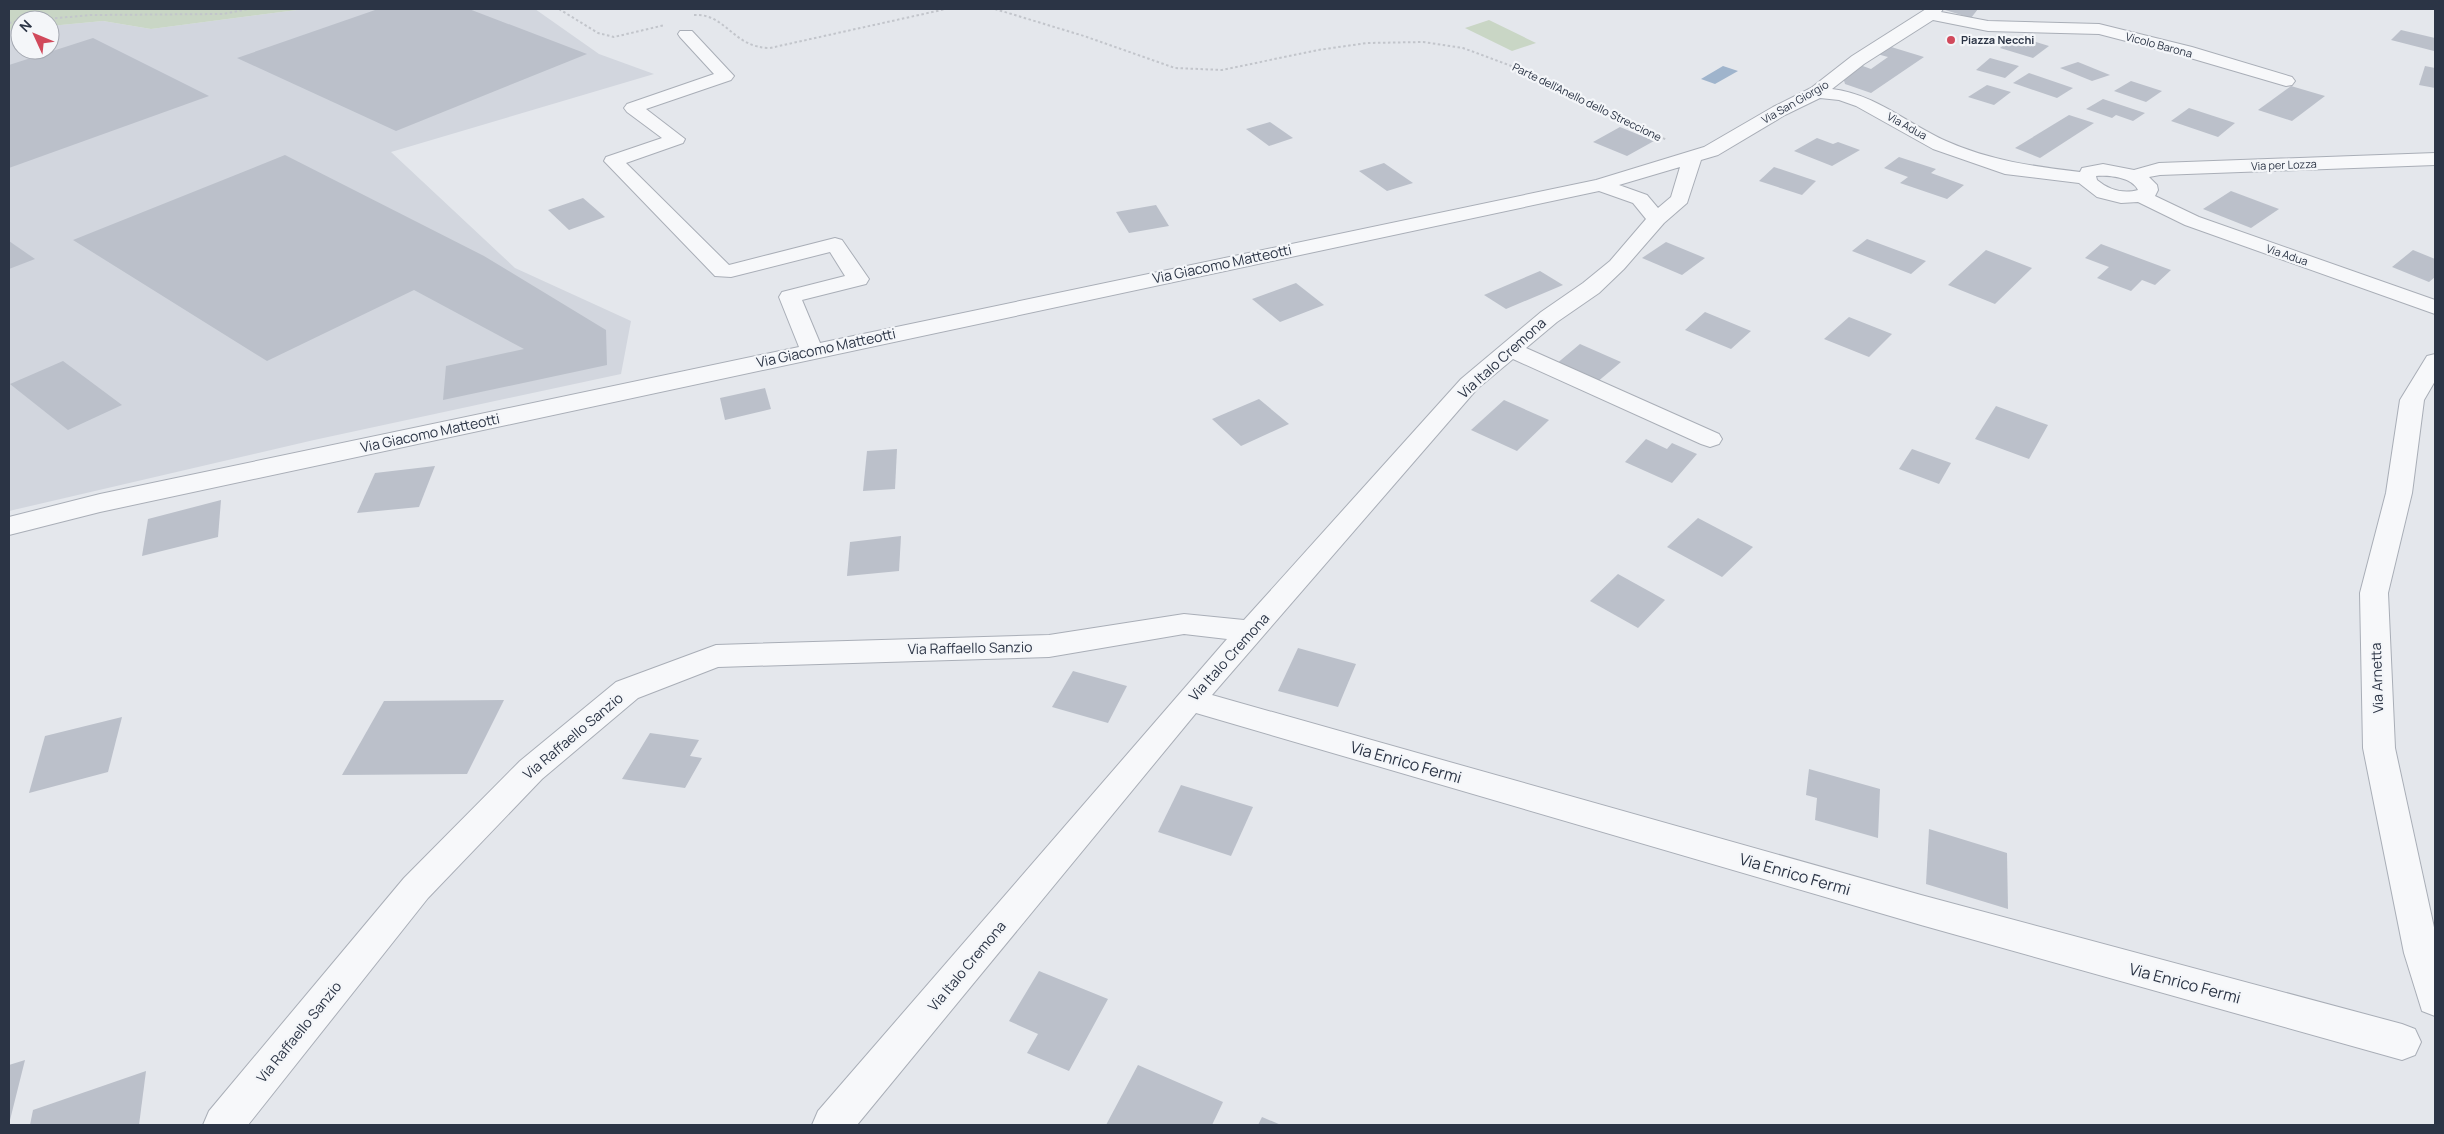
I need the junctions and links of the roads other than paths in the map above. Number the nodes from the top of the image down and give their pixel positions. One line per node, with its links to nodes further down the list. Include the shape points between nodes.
1 (1932, 11): 3 (street, Vicolo Barona, via 1988,26 2099,29); 4 (street, Via San Giorgio, via 1858,60)
2 (683, 24): 15 (street, via 726,76 633,108 676,139 613,161 723,271 835,244 858,279 790,298)
3 (2286, 82)
4 (1817, 92): 5 (street, Via San Giorgio, via 1711,152); 9 (street, Via Adua, via 1842,94 1862,102 1940,145 2005,168)
5 (1692, 158): 7 (street, Via San Giorgio); 12 (street, Via Italo Cremona, via 1680,199)
6 (2435, 160): 8 (street, Via per Lozza, via 2159,169)
7 (1644, 174): 10 (street, Via Giacomo Matteotti); 12 (street, via 1657,190)
8 (2134, 176): 9 (street, via 2104,170 2089,172); 11 (street, via 2147,185 2146,194)
9 (2085, 178): 11 (street, via 2103,192 2121,197)
10 (1600, 185): 12 (street, via 1640,199); 15 (street, Via Giacomo Matteotti)
11 (2140, 196): 13 (street, Via Adua, via 2192,221)
12 (1661, 216): 14 (street, Via Italo Cremona, via 1591,288)
13 (2435, 308)
14 (1509, 349): 17 (street); 19 (street, Via Italo Cremona, via 1469,384)
15 (812, 351): 18 (street, Via Giacomo Matteotti, via 110,501)
16 (2435, 361): 21 (street, Via Arnetta, via 2412,400 2399,493 2374,594 2380,748 2422,953)
17 (1710, 439)
18 (9, 526)
19 (1253, 631): 20 (street, Via Italo Cremona); 23 (street, Via Raffaello Sanzio, via 1184,624 1049,646 716,656 626,690 530,770 416,888)
20 (1190, 700): 22 (street, Via Enrico Fermi, via 1920,910); 24 (street, Via Italo Cremona)
21 (2435, 999)
22 (2402, 1042)
23 (223, 1125)
24 (832, 1125)

